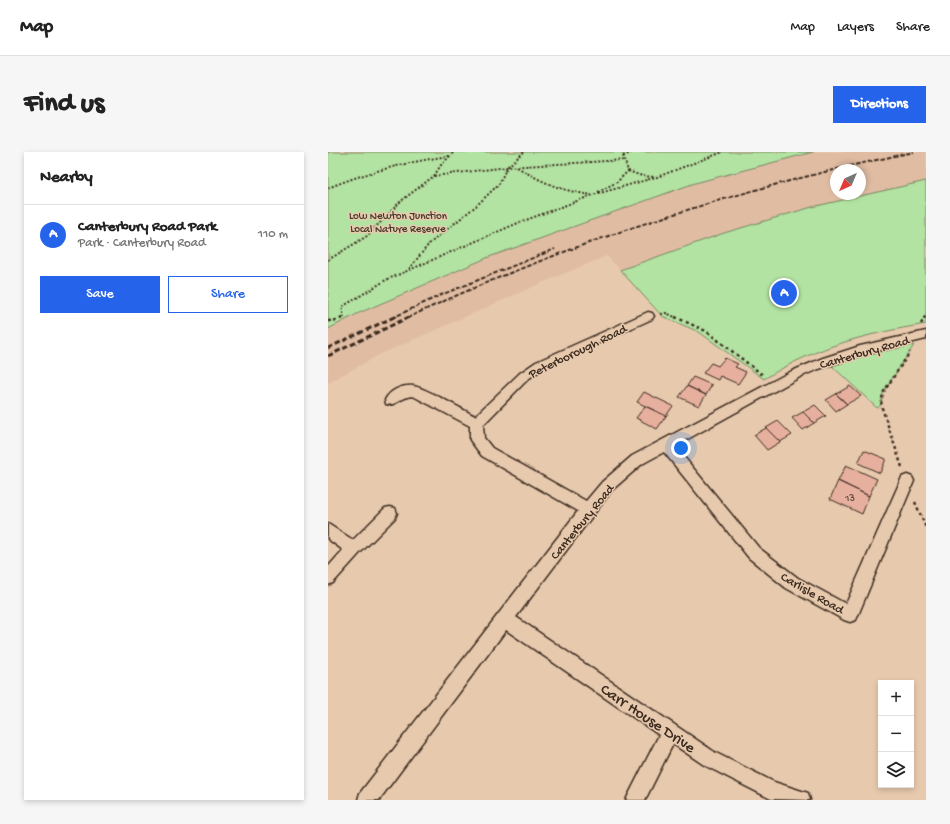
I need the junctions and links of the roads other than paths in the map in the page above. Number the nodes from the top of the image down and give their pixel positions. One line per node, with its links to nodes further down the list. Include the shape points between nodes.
1 (648, 316): 4 (street, Peterborough Road, via 540,365 524,376)
2 (922, 336): 5 (street, Canterbury Road, via 884,343 823,362)
3 (391, 400): 4 (street, via 401,392 414,391)
4 (476, 423): 7 (street, via 477,440 487,452)
5 (666, 444): 6 (street, Carlisle Road, via 754,553 792,583 850,614); 7 (street, Canterbury Road, via 637,460 607,486)
6 (907, 481)
7 (588, 509): 12 (street, Canterbury Road)
8 (390, 512): 10 (street)
9 (328, 531): 10 (street)
10 (354, 549): 11 (street)
11 (328, 578)
12 (504, 619): 13 (street, Carr House Drive); 14 (street, Canterbury Road)
13 (670, 731): 15 (street); 16 (street, Carr House Drive, via 710,759 771,790)
14 (367, 800)
15 (635, 800)
16 (801, 800)

